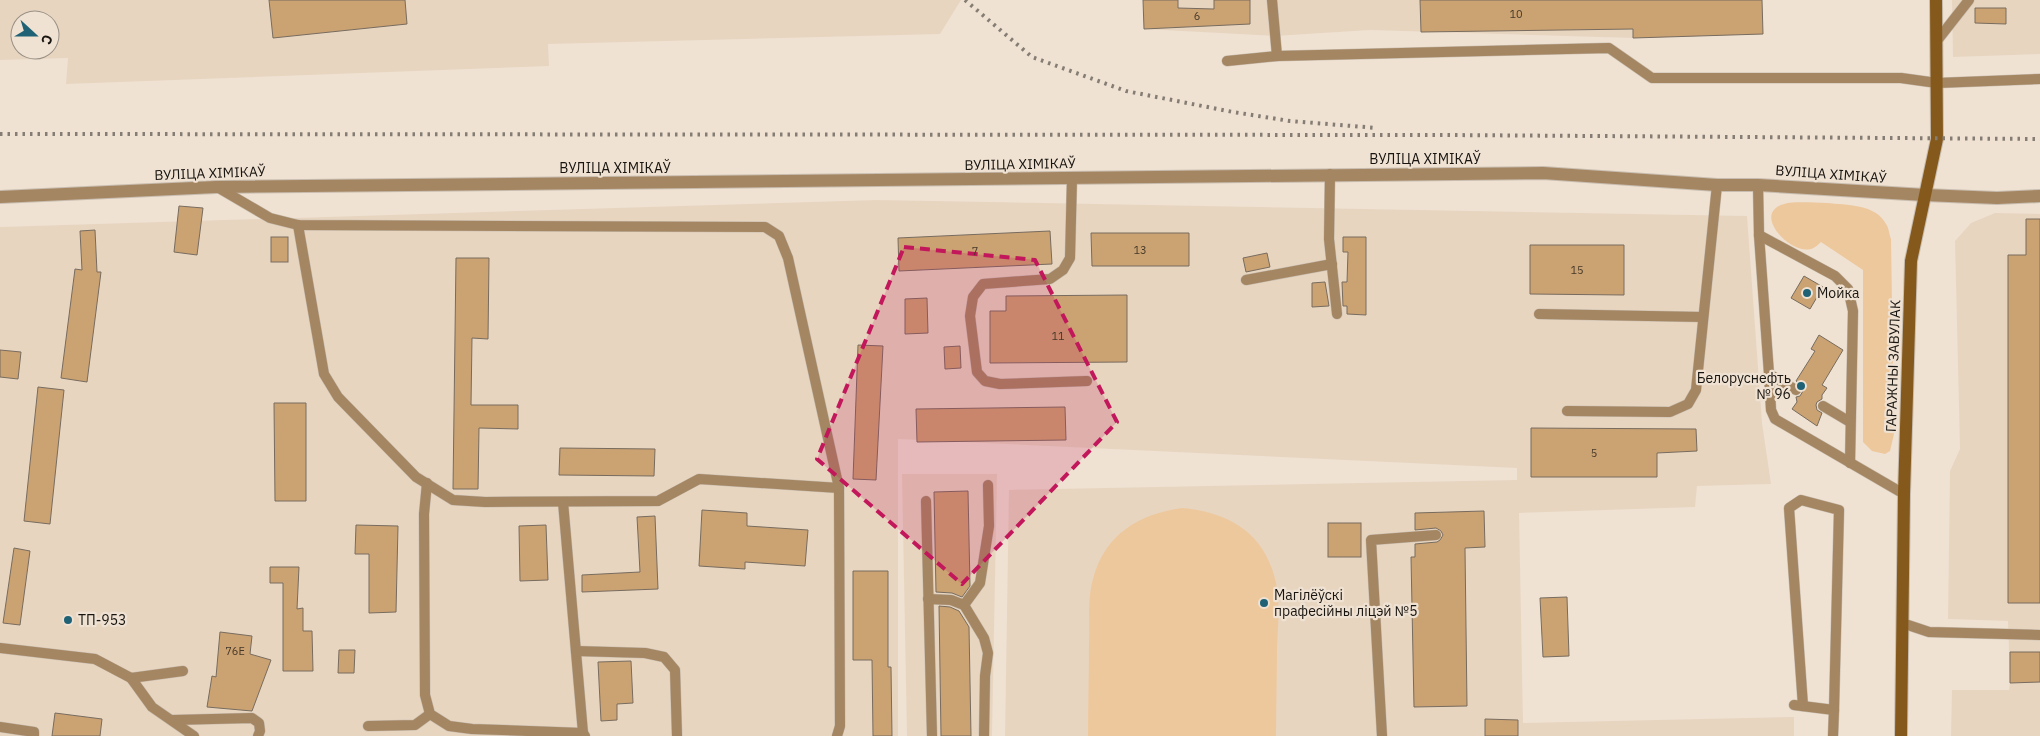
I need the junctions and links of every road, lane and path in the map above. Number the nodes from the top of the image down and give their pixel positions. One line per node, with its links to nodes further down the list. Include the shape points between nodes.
1 (1272, 0): 5 (lane)
2 (1936, 0): 4 (street, ГАРАЖНЫ ЗАВУЛАК)
3 (1969, 0): 4 (lane)
4 (1936, 42): 8 (street, ГАРАЖНЫ ЗАВУЛАК)
5 (1276, 56): 6 (lane); 8 (lane, via 1609,48 1652,78 1901,78)
6 (1227, 60)
7 (2040, 79): 8 (lane)
8 (1937, 83): 14 (street, ГАРАЖНЫ ЗАВУЛАК, via 1937,139)
9 (1330, 174): 10 (street, ВУЛІЦА ХІМІКАЎ); 11 (street, ВУЛІЦА ХІМІКАЎ, via 1543,173); 19 (lane)
10 (1072, 178): 13 (street, ВУЛІЦА ХІМІКАЎ); 25 (lane, via 1070,258 1063,270 1050,279 983,284 973,297 970,316 977,372 985,381 1000,384)
11 (1717, 185): 12 (street, ВУЛІЦА ХІМІКАЎ); 23 (lane)
12 (1758, 185): 14 (street, ВУЛІЦА ХІМІКАЎ); 18 (lane)
13 (216, 187): 16 (street, ВУЛІЦА ХІМІКАЎ); 17 (lane, via 270,218)
14 (1925, 195): 15 (street, ВУЛІЦА ХІМІКАЎ); 34 (street, ГАРАЖНЫ ЗАВУЛАК, via 1911,261)
15 (2040, 196)
16 (0, 197)
17 (298, 225): 31 (lane, via 324,374 338,397 416,477); 33 (lane, via 765,227 779,236 788,258)
18 (1759, 235): 24 (lane); 29 (lane, via 1835,276 1848,289 1853,311)
19 (1332, 264): 20 (lane); 21 (lane)
20 (1246, 280)
21 (1337, 314)
22 (1539, 314): 23 (lane)
23 (1703, 317): 28 (lane, via 1696,390 1688,404 1670,412)
24 (1769, 374): 26 (lane); 30 (lane, via 1771,410 1775,419)
25 (1087, 381)
26 (1796, 390)
27 (1823, 406): 29 (lane)
28 (1567, 411)
29 (1850, 422): 30 (lane)
30 (1850, 463): 34 (lane)
31 (427, 484): 36 (lane, via 453,500); 47 (lane, via 424,514 425,695)
32 (988, 485): 39 (lane, via 989,526 980,583)
33 (839, 488): 36 (lane, via 699,479 658,501); 56 (lane, via 840,726)
34 (1904, 494): 40 (street, ГАРАЖНЫ ЗАВУЛАК)
35 (926, 501): 38 (lane)
36 (563, 502): 43 (lane)
37 (1436, 535): 59 (lane, via 1371,540)
38 (928, 599): 39 (lane, via 951,600); 57 (lane)
39 (964, 605): 58 (lane, via 984,638 988,653)
40 (1902, 623): 41 (lane, via 1929,632); 61 (street, ГАРАЖНЫ ЗАВУЛАК)
41 (2040, 635)
42 (0, 648): 45 (lane, via 95,659)
43 (576, 650): 51 (lane); 55 (lane, via 664,657 675,670)
44 (183, 671): 45 (lane)
45 (131, 678): 48 (lane, via 152,707)
46 (1834, 710): 46 (lane, via 1799,706 1789,508 1801,500 1839,510); 60 (lane)
47 (430, 714): 49 (lane, via 414,725); 51 (lane, via 449,726)
48 (173, 720): 53 (lane); 54 (lane, via 252,718 259,723)
49 (368, 726)
50 (0, 728): 52 (lane, via 34,732)
51 (584, 735)
52 (34, 736)
53 (194, 736)
54 (258, 736)
55 (677, 736)
56 (837, 736)
57 (932, 736)
58 (984, 736)
59 (1382, 736)
60 (1833, 736)
61 (1901, 736)

